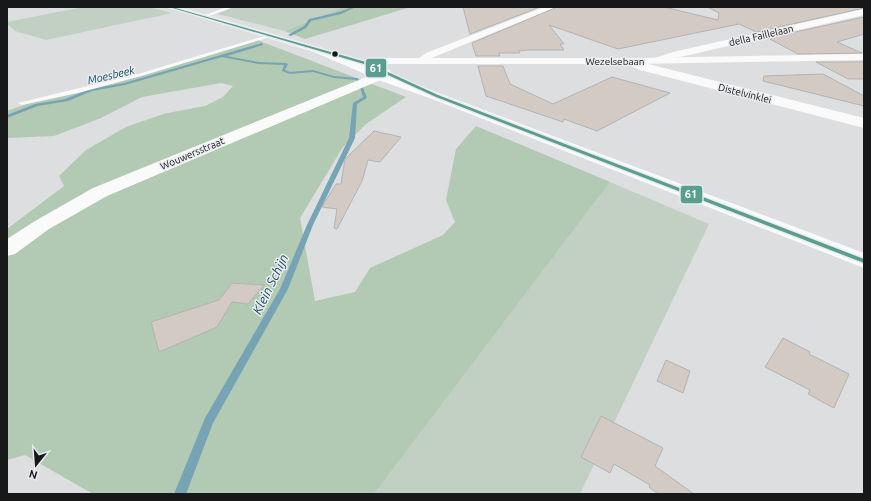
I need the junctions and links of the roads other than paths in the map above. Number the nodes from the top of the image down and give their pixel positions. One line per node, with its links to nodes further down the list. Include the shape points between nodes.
1 (170, 7): 5 (street)
2 (231, 7): 5 (lane)
3 (552, 7): 10 (street, via 430,55)
4 (864, 12): 9 (street, della Faillelaan)
5 (205, 16): 6 (street)
6 (270, 36): 7 (street); 14 (lane, via 143,74)
7 (318, 50): 12 (street); 13 (street)
8 (864, 57): 9 (street, Wezelsebaan)
9 (659, 60): 11 (street, Wezelsebaan)
10 (421, 61): 11 (street, Wezelsebaan); 12 (street, Wezelsebaan)
11 (627, 61): 15 (street, Distelvinklei)
12 (365, 63): 13 (street)
13 (382, 74): 16 (street, Wouwersstraat, via 100,192 42,225); 17 (street)
14 (22, 102)
15 (864, 123)
16 (7, 249)
17 (864, 261)

